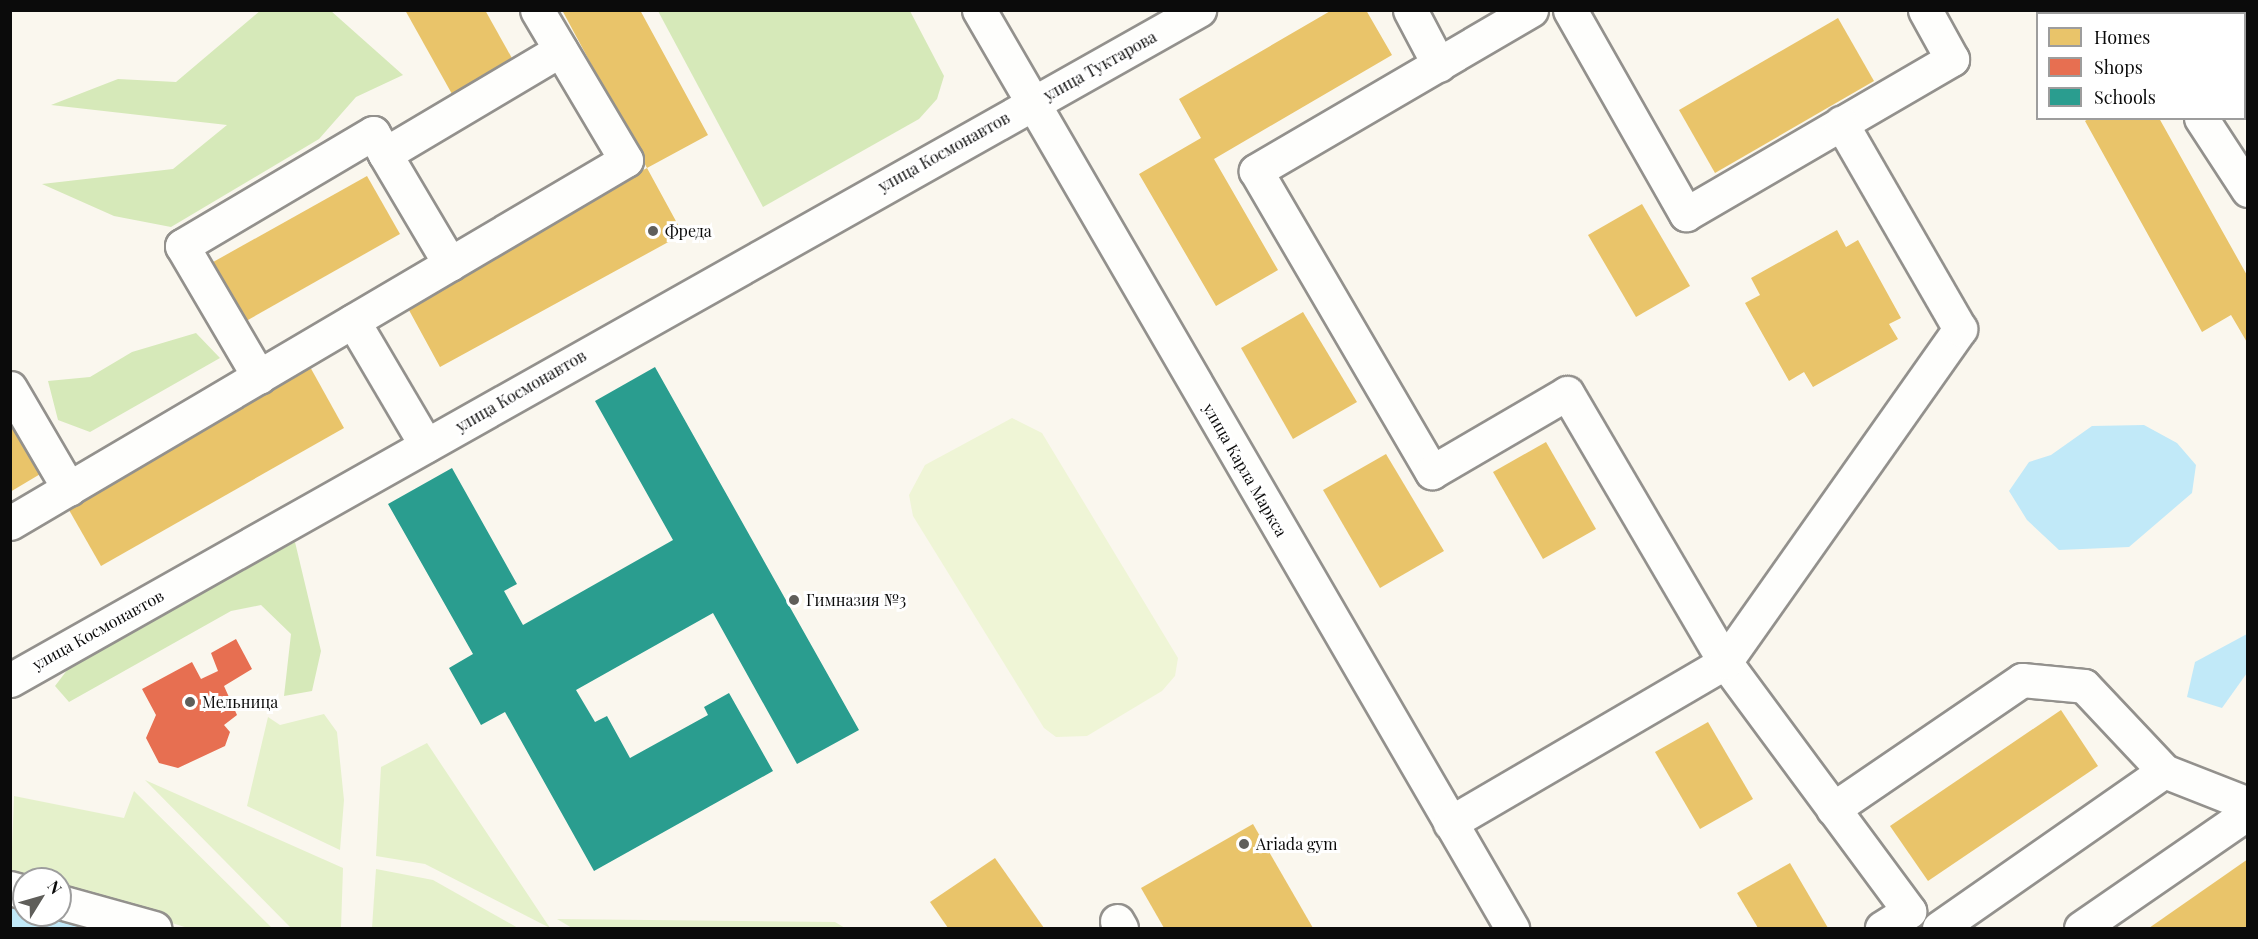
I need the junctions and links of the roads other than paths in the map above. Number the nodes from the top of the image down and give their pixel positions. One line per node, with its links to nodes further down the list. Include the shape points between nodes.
1 (537, 10): 8 (street)
2 (979, 10): 10 (street, улица Карла Маркса)
3 (1199, 10): 10 (street, улица Туктарова)
4 (1410, 10): 9 (street)
5 (1531, 10): 9 (street)
6 (1570, 10): 12 (street, via 1686,214)
7 (1925, 10): 12 (street, via 1952,58)
8 (560, 50): 13 (street); 15 (street, via 626,160)
9 (1439, 64): 22 (street, via 1256,171 1432,472 1567,393)
10 (1032, 103): 19 (street, улица Космонавтов); 28 (street, улица Карла Маркса)
11 (2203, 120): 14 (street)
12 (1841, 123): 22 (street, via 1960,329)
13 (385, 154): 15 (street); 17 (street, via 372,134 182,246)
14 (2247, 190)
15 (450, 264): 16 (street)
16 (353, 321): 17 (street); 19 (street)
17 (259, 377): 20 (street)
18 (10, 388): 20 (street)
19 (426, 446): 23 (street, улица Космонавтов)
20 (69, 489): 21 (street)
21 (10, 523)
22 (1725, 663): 26 (street); 28 (street)
23 (10, 680)
24 (2164, 771): 25 (street); 26 (street, via 2084,686 2022,680); 33 (street)
25 (2247, 804)
26 (1833, 809): 30 (street)
27 (2247, 813): 34 (street)
28 (1450, 823): 32 (street, улица Карла Маркса)
29 (72, 905): 31 (street)
30 (1904, 923)
31 (154, 928)
32 (1512, 928)
33 (1939, 928)
34 (2081, 928)

